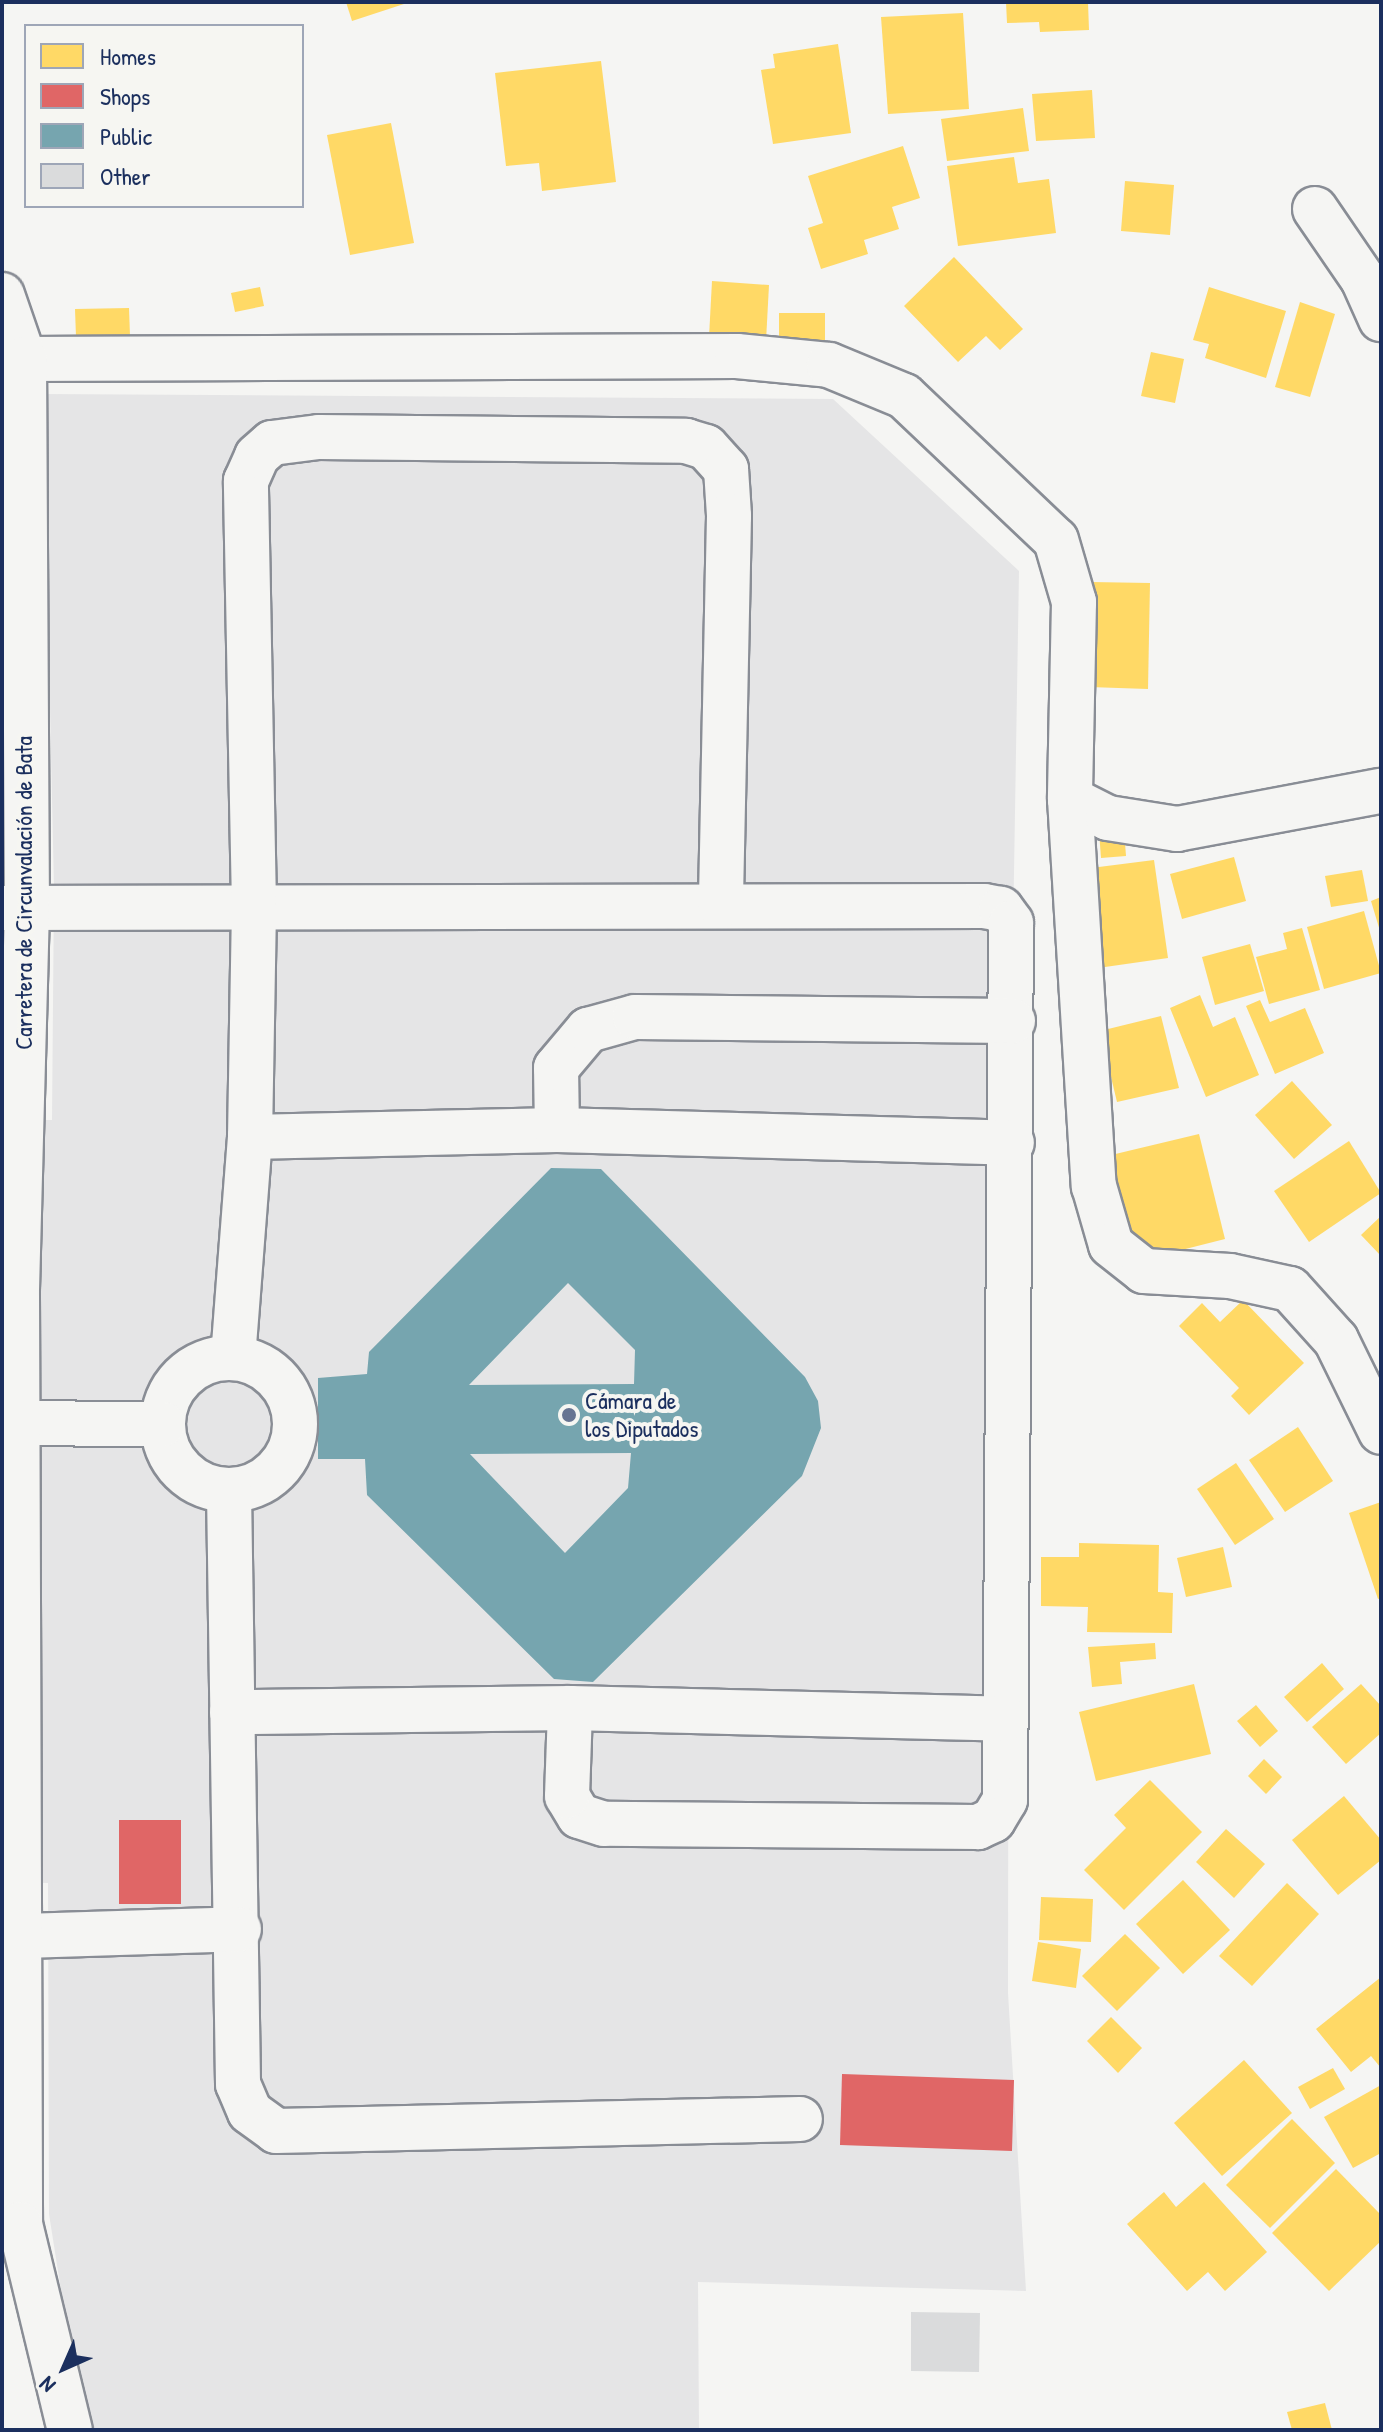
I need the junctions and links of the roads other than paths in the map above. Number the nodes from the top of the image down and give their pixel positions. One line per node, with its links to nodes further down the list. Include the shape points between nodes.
1 (1315, 209): 3 (street, via 1363,279)
2 (2, 295): 4 (street, Carretera de Circunvalación de Bata)
3 (1381, 319)
4 (24, 359): 6 (street, via 737,356 829,365 904,396 1056,540 1074,602); 9 (street, Carretera de Circunvalación de Bata)
5 (1381, 791): 6 (street, via 1177,829 1108,818)
6 (1070, 799): 17 (street, via 1094,1186 1111,1245 1144,1271 1230,1276 1290,1289 1336,1340)
7 (254, 906): 8 (street); 8 (street, via 246,481 257,456 272,443 319,437 686,441 706,447 726,469); 9 (street); 12 (street)
8 (721, 906): 10 (street, via 1001,909 1013,937)
9 (15, 908): 15 (street, Carretera de Circunvalación de Bata, via 17,1296)
10 (1013, 1021): 11 (street, via 635,1017 588,1030 556,1068); 13 (street)
11 (557, 1130): 12 (street); 13 (street)
12 (250, 1137): 14 (street)
13 (1012, 1143): 21 (street)
14 (233, 1358): 16 (street, via 212,1360 184,1376 167,1403); 18 (street, via 274,1375 295,1415 286,1459 252,1487)
15 (11, 1423): 16 (street); 23 (street, Carretera de Circunvalación de Bata)
16 (163, 1424): 18 (street, via 167,1445 184,1470 209,1487)
17 (1381, 1432)
18 (229, 1491): 20 (street)
19 (570, 1708): 20 (street); 21 (street); 21 (street, via 567,1796 579,1816 604,1824 978,1827 993,1820 1005,1800)
20 (232, 1712): 22 (street)
21 (1006, 1719)
22 (239, 1929): 23 (street); 24 (street, via 238,2084 250,2112 276,2131)
23 (22, 1936): 25 (street, Carretera de Circunvalación de Bata, via 20,2224)
24 (800, 2119)
25 (70, 2430)

